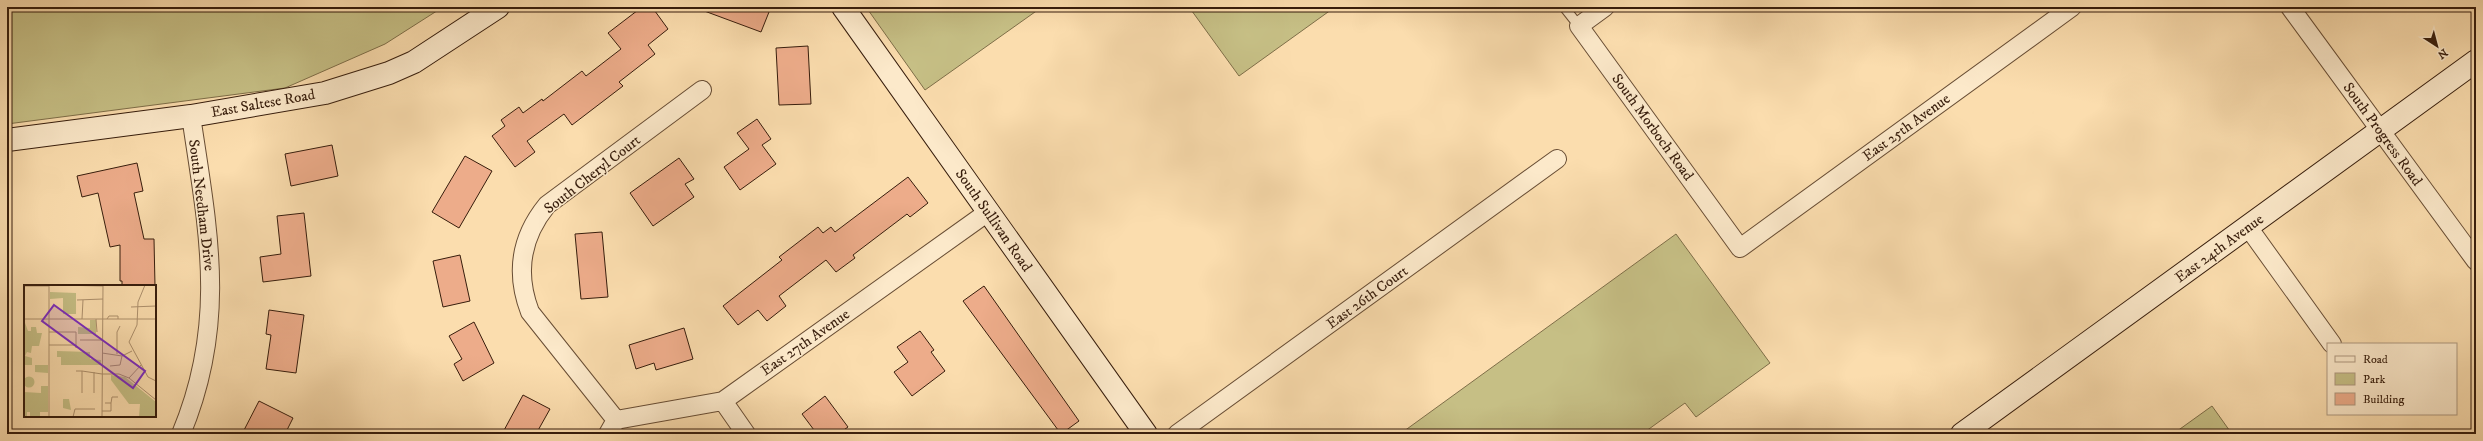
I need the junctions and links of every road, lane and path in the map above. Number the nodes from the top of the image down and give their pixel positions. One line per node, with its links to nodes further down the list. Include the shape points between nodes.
1 (498, 7): 10 (main road, East Saltese Road, via 444,44 414,62 388,73 325,92)
2 (843, 7): 14 (main road, South Sullivan Road)
3 (1564, 7): 7 (lane, South Morboch Road)
4 (1605, 7): 7 (street)
5 (2072, 7): 16 (street, East 25th Avenue)
6 (2290, 7): 11 (street, South Progress Road)
7 (1579, 26): 16 (street, South Morboch Road)
8 (2476, 62): 11 (main road, East 24th Avenue)
9 (702, 90): 20 (street, South Cheryl Court, via 547,205 534,221 526,241 522,278 530,312)
10 (191, 116): 12 (main road, East Saltese Road); 21 (street, South Needham Drive, via 209,238 212,292 208,334 197,386)
11 (2381, 130): 15 (main road, East 24th Avenue); 17 (street, South Progress Road)
12 (7, 140)
13 (1557, 159): 24 (street, East 26th Court)
14 (988, 212): 19 (street, East 27th Avenue); 23 (main road, South Sullivan Road)
15 (2248, 227): 18 (street); 25 (main road, East 24th Avenue)
16 (1740, 248)
17 (2476, 261)
18 (2331, 343)
19 (723, 401): 20 (street, East 27th Avenue); 22 (street)
20 (612, 427)
21 (181, 434)
22 (746, 434)
23 (1146, 434)
24 (1177, 434)
25 (1962, 434)

